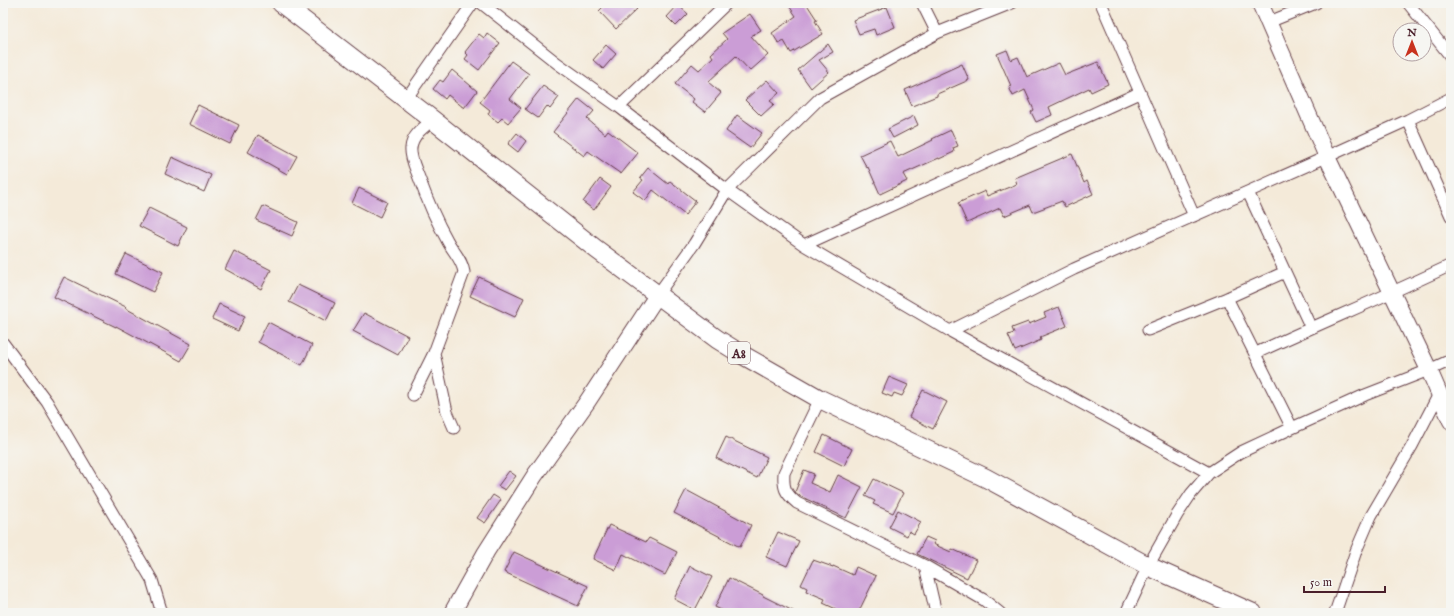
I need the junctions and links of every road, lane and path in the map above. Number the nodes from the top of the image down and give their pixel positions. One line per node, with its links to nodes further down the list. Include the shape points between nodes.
1 (281, 3): 16 (main road, A8)
2 (473, 3): 16 (street)
3 (481, 3): 17 (street)
4 (727, 3): 17 (street)
5 (922, 3): 12 (street)
6 (1012, 3): 12 (street)
7 (1101, 3): 14 (street)
8 (1260, 3): 11 (street)
9 (1316, 3): 11 (street)
10 (1408, 3): 13 (street)
11 (1269, 22): 20 (street)
12 (937, 33): 21 (street, via 820,98)
13 (1451, 57)
14 (1139, 93): 24 (street); 26 (street)
15 (1451, 98): 19 (street)
16 (406, 99): 18 (main road, A8)
17 (619, 107): 21 (street)
18 (433, 120): 30 (main road, A8, via 596,249); 36 (street, via 414,138 411,148 412,159 429,205 447,241 463,265 464,272)
19 (1408, 120): 20 (street); 23 (street)
20 (1327, 157): 22 (street); 29 (street)
21 (727, 190): 26 (street); 30 (street, via 694,244)
22 (1248, 192): 24 (street); 28 (street)
23 (1447, 196): 25 (street)
24 (1194, 216): 34 (street, via 1074,269)
25 (1451, 216)
26 (804, 245): 34 (street)
27 (1451, 265): 29 (street)
28 (1285, 272): 31 (street); 32 (street)
29 (1392, 293): 32 (street); 39 (street)
30 (658, 294): 42 (main road, A8, via 717,339); 50 (street, via 535,475 486,552)
31 (1227, 298): 33 (street); 37 (street)
32 (1310, 328): 37 (street)
33 (1148, 330)
34 (950, 331): 46 (street)
35 (3, 343): 49 (street, via 47,402 152,580)
36 (434, 353): 41 (street); 44 (street, via 447,412)
37 (1256, 353): 45 (street)
38 (1451, 360): 39 (street)
39 (1429, 370): 40 (street); 45 (street)
40 (1439, 394): 43 (street); 55 (street, via 1371,516)
41 (413, 395)
42 (820, 399): 47 (street, via 784,473 783,484 788,495 797,503); 48 (main road, A8, via 986,478)
43 (1451, 421)
44 (454, 428)
45 (1292, 428): 46 (street, via 1241,452)
46 (1209, 473): 48 (street, via 1177,515)
47 (925, 566): 51 (street); 52 (street, via 984,600)
48 (1148, 566): 53 (street); 54 (main road, A8)
49 (162, 613)
50 (452, 613)
51 (936, 613)
52 (1000, 613)
53 (1126, 613)
54 (1253, 613)
55 (1335, 613)

